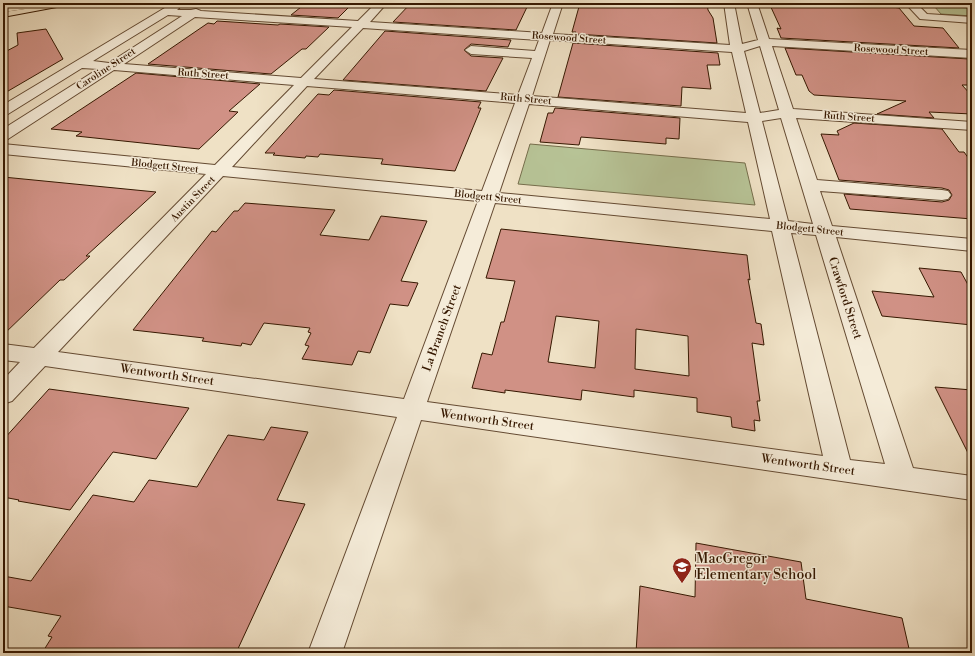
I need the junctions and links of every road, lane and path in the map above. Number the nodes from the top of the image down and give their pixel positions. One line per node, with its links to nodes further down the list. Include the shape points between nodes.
1 (13, 3): 11 (main road)
2 (24, 3): 11 (main road, bridge)
3 (62, 3): 13 (main road)
4 (180, 3): 12 (street, Caroline Street)
5 (210, 3): 14 (street, Caroline Street)
6 (382, 3): 16 (street, Austin Street)
7 (558, 3): 17 (street, La Branch Street)
8 (729, 3): 20 (street)
9 (752, 3): 18 (street, Crawford Street)
10 (910, 3): 15 (street, via 924,17)
11 (3, 7)
12 (165, 12): 14 (street, Rosewood Street); 25 (street, Caroline Street)
13 (3, 14)
14 (192, 14): 16 (street, Rosewood Street); 26 (street, Caroline Street)
15 (972, 20)
16 (361, 25): 17 (street, Rosewood Street); 27 (street, Austin Street)
17 (546, 36): 20 (street, Rosewood Street); 24 (street, La Branch Street)
18 (763, 42): 20 (street, Rosewood Street); 22 (street, Rosewood Street); 30 (street, Crawford Street)
19 (934, 42): 22 (street)
20 (737, 49): 31 (street)
21 (471, 50): 24 (street)
22 (944, 53): 23 (street, Rosewood Street)
23 (972, 54)
24 (540, 55): 28 (street, La Branch Street)
25 (80, 64): 26 (street, Ruth Street); 29 (street, Caroline Street)
26 (110, 67): 27 (street, Ruth Street); 33 (street, Caroline Street)
27 (304, 82): 28 (street, Ruth Street); 35 (street, Austin Street)
28 (525, 99): 31 (street, Ruth Street); 38 (street, La Branch Street)
29 (3, 111)
30 (788, 112): 31 (street, Ruth Street); 32 (street, Ruth Street); 36 (street, Crawford Street)
31 (754, 118): 39 (street)
32 (972, 126)
33 (3, 136)
34 (3, 149): 35 (street, Blodgett Street)
35 (220, 171): 38 (street, Blodgett Street); 43 (street, Austin Street)
36 (810, 185): 37 (street); 40 (street, Crawford Street)
37 (942, 194)
38 (489, 197): 39 (street, Blodgett Street); 45 (street, La Branch Street)
39 (780, 227): 40 (street, Blodgett Street); 46 (street)
40 (824, 231): 41 (street, Blodgett Street); 47 (street, Crawford Street)
41 (972, 245)
42 (3, 352): 43 (street, Wentworth Street)
43 (40, 357): 44 (street, Austin Street); 45 (street, Wentworth Street)
44 (3, 395)
45 (413, 410): 46 (street, Wentworth Street); 49 (street, La Branch Street)
46 (839, 469): 47 (street, Wentworth Street)
47 (903, 478): 48 (street, Wentworth Street)
48 (972, 488)
49 (325, 653)

